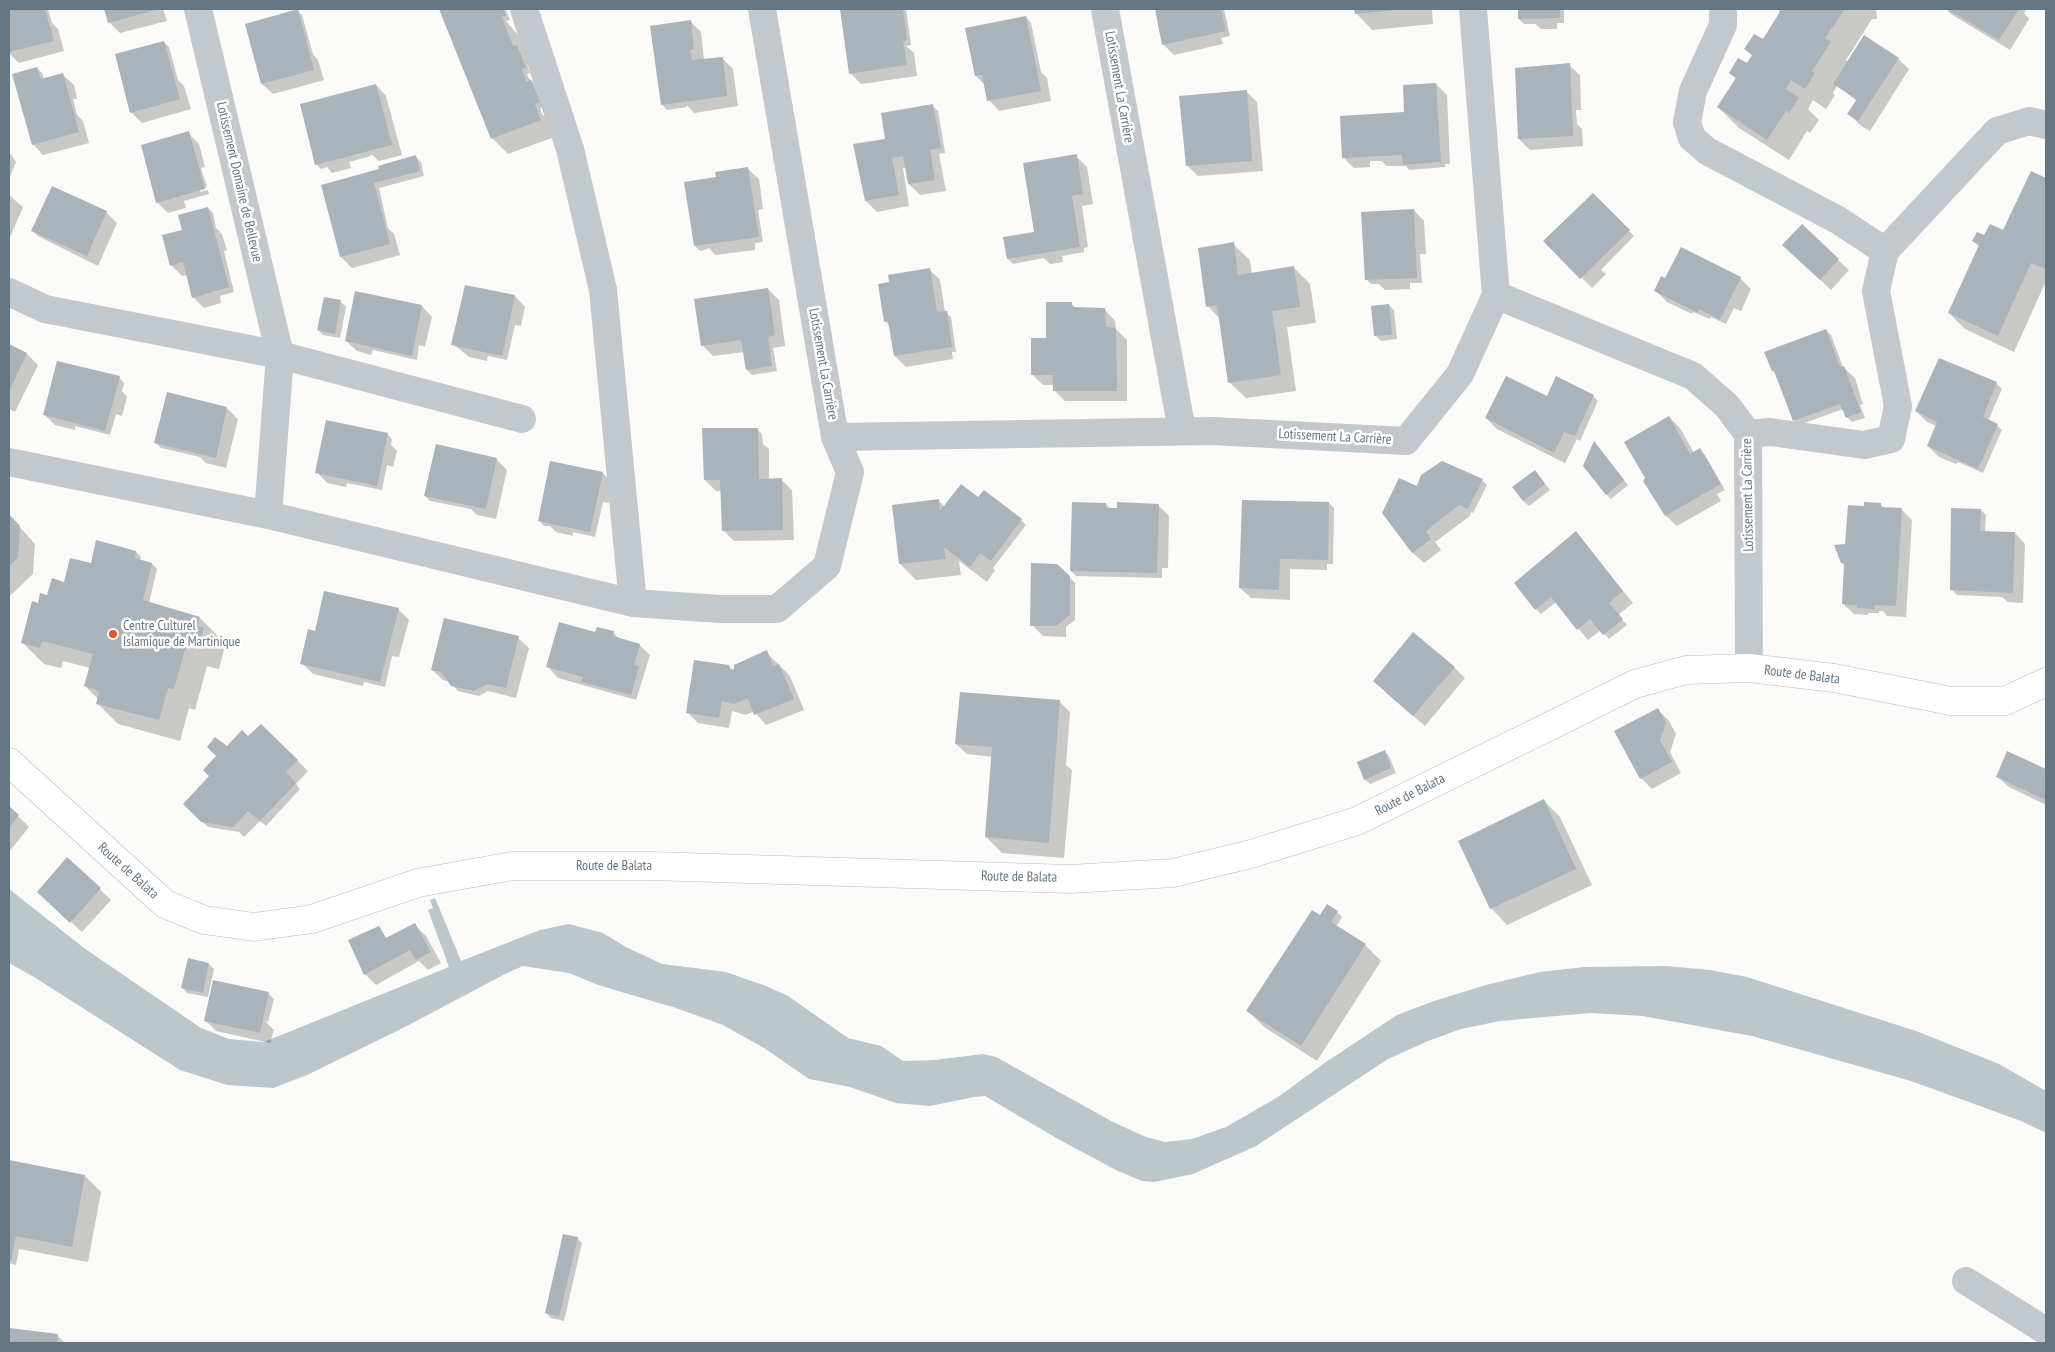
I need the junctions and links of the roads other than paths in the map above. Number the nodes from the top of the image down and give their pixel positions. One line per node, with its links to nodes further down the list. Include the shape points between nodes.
1 (198, 9): 11 (street, Lotissement Domaine de Bellevue)
2 (524, 9): 18 (street, via 570,148 604,290)
3 (762, 9): 15 (street, Lotissement La Carrière)
4 (1105, 9): 13 (street, Lotissement La Carrière)
5 (1473, 9): 10 (street, Lotissement La Carrière)
6 (1723, 9): 8 (street, via 1723,25 1693,91 1687,122 1692,138 1707,151 1838,220)
7 (2046, 125): 8 (street, via 2029,121 1997,131)
8 (1885, 252): 14 (street, via 1876,291 1898,406 1891,439 1864,445 1770,432)
9 (9, 292): 11 (street, via 45,309)
10 (1496, 295): 13 (street, Lotissement La Carrière, via 1460,374 1406,441); 14 (street, Lotissement La Carrière, via 1693,376 1727,406)
11 (280, 355): 12 (street); 17 (street, Lotissement Domaine de Bellevue)
12 (522, 419)
13 (1182, 431): 15 (street, Lotissement La Carrière)
14 (1748, 434): 19 (street, Lotissement La Carrière)
15 (835, 437): 18 (street, via 850,472 827,566 777,609)
16 (9, 462): 17 (street)
17 (268, 515): 18 (street)
18 (633, 603)
19 (1749, 668): 20 (main road, Route de Balata, via 1834,678 1951,702 2005,702); 21 (main road, Route de Balata, via 1686,670 1635,684 1357,821 1251,854 1173,873 1070,878 651,866 512,866 418,883 312,919 254,927 204,920 165,904)
20 (2046, 682)
21 (9, 762)
22 (1966, 1281): 23 (street)
23 (2046, 1332)

